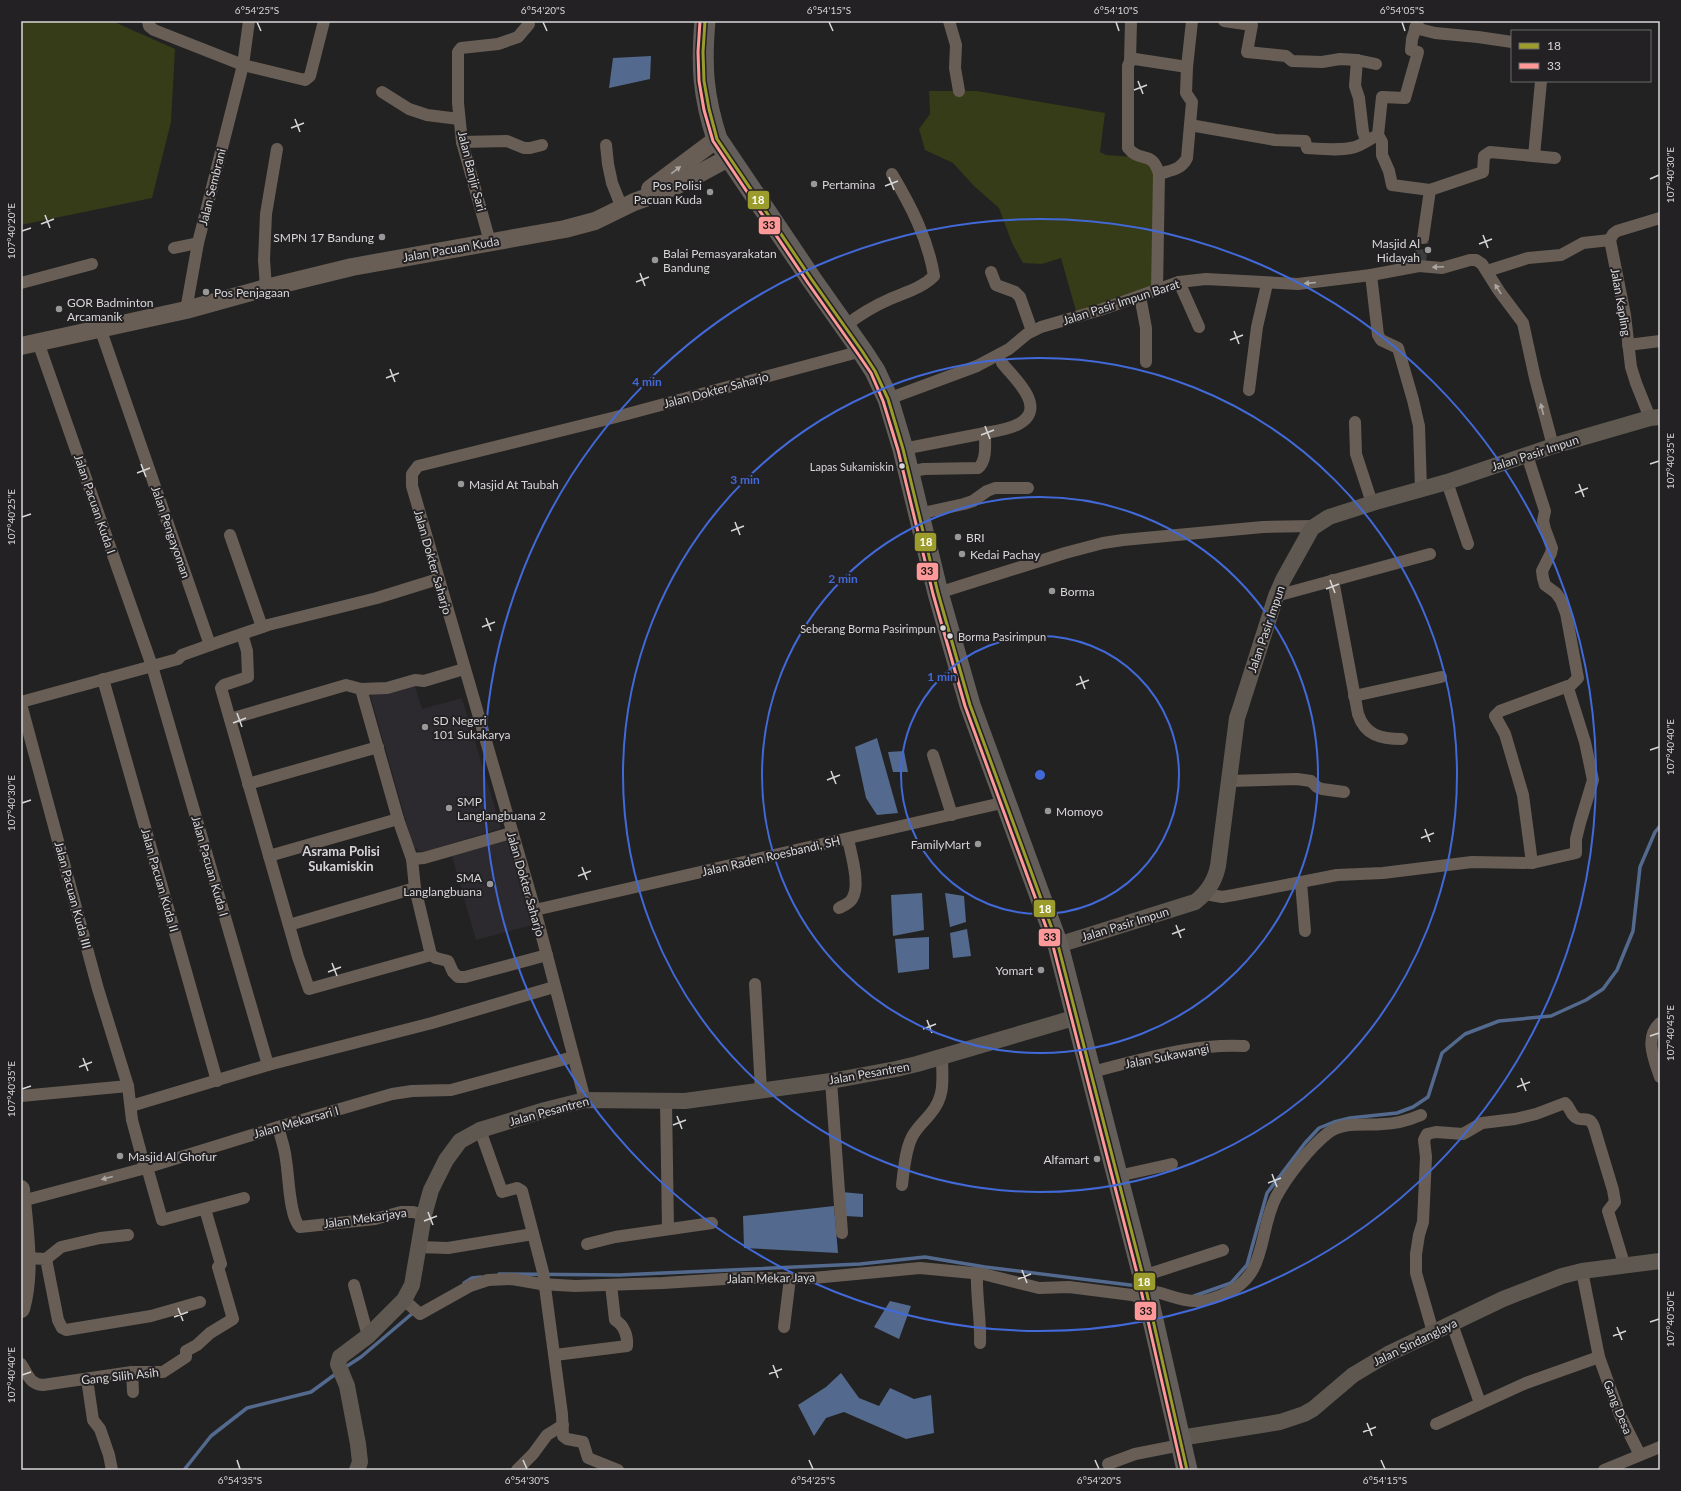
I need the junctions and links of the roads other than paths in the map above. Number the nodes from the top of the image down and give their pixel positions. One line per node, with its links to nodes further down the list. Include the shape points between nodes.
1 (148, 21): 15 (street, via 154,30)
2 (249, 21): 15 (street, Jalan Sembrani)
3 (324, 21): 15 (street, via 308,79)
4 (705, 21): 23 (highway, via 704,88)
5 (949, 21): 18 (street, via 956,45 955,68)
6 (1131, 21): 13 (street)
7 (1192, 21): 16 (street)
8 (1224, 21): 12 (street, via 1252,25 1247,52 1286,56 1292,60)
9 (530, 24): 20 (street, Jalan Banjir Sari, via 518,37 498,44 461,48 458,52)
10 (1416, 25): 11 (street, via 1435,33); 22 (street, via 1411,50 1418,52 1405,98 1382,97)
11 (1511, 42)
12 (1356, 60): 14 (street); 24 (street, via 1355,86)
13 (1130, 61): 16 (street, via 1136,59); 33 (street, via 1128,148 1133,154 1156,163)
14 (1376, 64)
15 (243, 65): 40 (street, Jalan Sembrani)
16 (1187, 67): 21 (street, via 1186,93 1192,102)
17 (1541, 82): 29 (street)
18 (959, 91)
19 (382, 92): 20 (street, via 409,109 427,115)
20 (459, 119): 25 (street, Jalan Banjir Sari)
21 (1190, 125): 24 (street, via 1274,140 1305,141 1307,148 1346,148 1357,146); 33 (street, via 1187,158 1183,165)
22 (1378, 135): 24 (street); 34 (street, via 1392,185)
23 (716, 139): 30 (highway); 35 (main road, Jalan Pacuan Kuda, one-way to 23)
24 (1366, 140)
25 (462, 142): 26 (street, via 507,141 524,148); 39 (street, Jalan Banjir Sari)
26 (542, 144)
27 (606, 145): 35 (street, via 612,183)
28 (277, 149): 49 (street, via 266,214)
29 (1534, 156): 31 (street); 34 (street, via 1490,152 1484,156 1483,172)
30 (728, 158): 35 (main road, Jalan Pacuan Kuda, via 682,184); 53 (highway)
31 (1555, 158)
32 (892, 174): 53 (street, via 918,222 931,257 934,276 926,284 890,299)
33 (1159, 174): 50 (street)
34 (1430, 190): 37 (street)
35 (628, 205): 39 (main road, Jalan Pacuan Kuda, via 595,221)
36 (1660, 218): 38 (street, via 1617,231)
37 (1423, 238)
38 (1610, 240): 43 (street, via 1583,243 1561,255 1528,258); 59 (street, Jalan Kapling, via 1625,315)
39 (490, 242): 49 (main road, Jalan Pacuan Kuda, via 382,261)
40 (198, 243): 41 (street); 52 (street, Jalan Sembrani)
41 (174, 248)
42 (92, 264): 47 (street)
43 (1487, 271): 45 (street, Jalan Pasir Impun Barat, one-way to 45, via 1476,260 1470,260 1442,268 1420,264); 68 (street, Jalan Pasir Impun Barat, one-way to 43, via 1523,323 1499,292)
44 (990, 272): 56 (street, via 996,284 1015,292 1020,298)
45 (1371, 275): 48 (street, Jalan Pasir Impun Barat, one-way to 48, via 1298,284); 74 (street, via 1378,335 1381,340 1398,348 1413,400 1419,426)
46 (1179, 282): 48 (street, Jalan Pasir Impun Barat, via 1206,278); 50 (street, Jalan Pasir Impun Barat); 54 (street)
47 (21, 283)
48 (1267, 284): 63 (street, via 1257,327)
49 (266, 288): 52 (main road, Jalan Pacuan Kuda)
50 (1157, 290): 51 (street, Jalan Pasir Impun Barat)
51 (1140, 296): 56 (street, Jalan Pasir Impun Barat); 62 (street, via 1146,328)
52 (186, 310): 55 (main road, Jalan Pacuan Kuda)
53 (845, 326): 60 (highway)
54 (1200, 327)
55 (100, 328): 58 (main road, Jalan Pacuan Kuda); 87 (street, Jalan Pengayoman)
56 (1032, 331): 64 (street, Jalan Pasir Impun Barat, via 1009,349 977,366)
57 (1660, 341): 59 (street)
58 (30, 344): 88 (street, Jalan Pacuan Kuda I)
59 (1628, 346): 65 (street, Jalan Kapling, via 1636,383)
60 (862, 351): 64 (highway); 81 (street, Jalan Dokter Saharjo, via 418,466 412,474 412,486)
61 (1002, 362): 67 (street, via 1027,394 1030,402 1029,412 1020,424 1006,430)
62 (1146, 362)
63 (1249, 390)
64 (888, 399): 69 (highway)
65 (1655, 417): 68 (street, Jalan Pasir Impun)
66 (1355, 422): 75 (street, via 1356,454)
67 (986, 433): 69 (street); 71 (street, via 982,464 978,468 924,469)
68 (1553, 446): 70 (street, Jalan Pasir Impun)
69 (903, 449): 71 (highway)
70 (1527, 455): 72 (street, Jalan Pasir Impun); 92 (street, via 1545,511 1544,525 1552,548 1542,571 1543,578 1546,585 1561,600 1566,613 1577,668 1578,680)
71 (908, 472): 76 (highway)
72 (1447, 482): 74 (street, Jalan Pasir Impun); 79 (street)
73 (1028, 488): 76 (street, via 995,488 973,501)
74 (1421, 489): 75 (street, Jalan Pasir Impun)
75 (1372, 503): 77 (street, Jalan Pasir Impun, via 1329,517)
76 (918, 514): 83 (highway)
77 (1315, 526): 83 (street, via 1263,527 1104,543); 84 (street, Jalan Pasir Impun)
78 (230, 535): 85 (street)
79 (1468, 544)
80 (1430, 554): 82 (street)
81 (438, 579): 85 (street, via 377,598); 89 (street, Jalan Dokter Saharjo)
82 (1333, 580): 84 (street); 94 (street)
83 (938, 593): 103 (highway, via 970,705)
84 (1276, 596): 100 (street, Jalan Pasir Impun, via 1237,718)
85 (262, 627): 86 (street)
86 (242, 634): 87 (street); 96 (street, via 247,651 248,677 221,688)
87 (210, 645): 88 (street, via 178,659)
88 (152, 666): 91 (street); 128 (street, Jalan Pacuan Kuda I)
89 (464, 670): 93 (street, via 387,688); 106 (street, Jalan Dokter Saharjo)
90 (1440, 677): 94 (street)
91 (102, 679): 95 (street); 131 (street, Jalan Pacuan Kuda II)
92 (1568, 686): 110 (street, via 1585,742 1593,784 1576,839 1576,853); 110 (street, via 1500,711 1495,716 1505,734 1523,795)
93 (361, 688): 96 (street, via 346,685); 98 (street)
94 (1354, 696): 97 (street, via 1361,724 1369,732 1391,739)
95 (21, 703): 133 (street, Jalan Pacuan Kuda III, via 94,974)
96 (230, 719): 101 (street)
97 (1402, 739)
98 (378, 747): 101 (street); 105 (street)
99 (933, 755): 104 (street)
100 (1229, 781): 102 (street, via 1297,779 1311,781 1322,790); 113 (street, Jalan Pasir Impun, via 1218,866)
101 (248, 784): 108 (street)
102 (1344, 792)
103 (1006, 802): 104 (street, Jalan Raden Roesbandi, SH); 118 (highway)
104 (952, 815): 107 (street, Jalan Raden Roesbandi, SH)
105 (398, 818): 108 (street); 109 (street)
106 (512, 833): 109 (street, via 424,858); 115 (street, Jalan Dokter Saharjo)
107 (848, 839): 114 (street, via 856,893 852,901); 115 (street, Jalan Raden Roesbandi, SH)
108 (269, 856): 116 (street)
109 (412, 858): 112 (street)
110 (1532, 863): 111 (street, via 1472,862 1384,873 1337,875)
111 (1301, 882): 113 (street, via 1228,896); 117 (street)
112 (415, 888): 116 (street); 119 (street)
113 (1205, 894): 118 (street, Jalan Pasir Impun, via 1195,902)
114 (839, 908)
115 (534, 910): 120 (street, Jalan Dokter Saharjo)
116 (289, 925): 119 (street, via 309,989)
117 (1305, 931)
118 (1058, 945): 123 (highway)
119 (432, 954): 120 (street, via 436,958 448,961 458,977)
120 (547, 955): 122 (street, Jalan Dokter Saharjo)
121 (755, 984): 134 (street)
122 (554, 987): 126 (street, Jalan Dokter Saharjo); 128 (street, via 432,1023)
123 (1077, 1017): 127 (street, Jalan Pesantren); 129 (highway)
124 (1660, 1022): 130 (street, via 1653,1029 1651,1039)
125 (1244, 1046): 129 (street, Jalan Sukawangi, via 1216,1046 1168,1054)
126 (573, 1057): 136 (street, Jalan Dokter Saharjo); 140 (street, Jalan Mekarsari I, via 451,1090 392,1094)
127 (942, 1057): 132 (street, Jalan Pesantren, via 896,1069); 145 (street, via 942,1092 938,1104 912,1137)
128 (268, 1065): 131 (street)
129 (1091, 1072): 144 (highway)
130 (1660, 1077)
131 (217, 1081): 138 (street)
132 (831, 1081): 134 (street, Jalan Pesantren); 152 (street)
133 (128, 1086): 135 (street); 138 (street, Jalan Pacuan Kuda III)
134 (761, 1090): 137 (street, Jalan Pesantren, via 685,1101)
135 (21, 1096)
136 (585, 1100): 137 (street, Jalan Pesantren); 141 (street, Jalan Pesantren)
137 (666, 1101): 151 (street)
138 (132, 1106): 143 (street, Jalan Pacuan Kuda III, via 132,1120)
139 (1421, 1115): 168 (street, Jalan Mekar Jaya, via 1384,1124 1351,1124 1328,1133 1304,1156 1276,1197 1265,1227 1258,1260 1243,1284 1209,1300 1197,1301 1179,1300)
140 (278, 1127): 143 (street, Jalan Mekarsari I); 149 (street, Jalan Mekarjaya, via 286,1158 292,1207 300,1227 375,1219 401,1212)
141 (480, 1130): 149 (street, Jalan Pesantren, via 460,1141 446,1160 431,1190); 153 (street, via 502,1192 517,1188 522,1191)
142 (1172, 1164): 144 (street)
143 (146, 1168): 146 (street, Jalan Mekarsari I, one-way to 146); 148 (street, Jalan Pacuan Kuda III, via 162,1220)
144 (1118, 1176): 168 (highway)
145 (902, 1185)
146 (25, 1196): 158 (main road)
147 (244, 1198): 148 (street)
148 (205, 1209): 180 (street, Gang Silih Asih, via 221,1264 218,1267 234,1319 186,1351 186,1357 167,1370)
149 (424, 1215): 156 (street, Jalan Pesantren)
150 (712, 1223): 151 (street)
151 (668, 1229): 155 (street)
152 (842, 1233)
153 (533, 1234): 156 (street, via 448,1248); 165 (street)
154 (128, 1235): 159 (street, via 61,1247)
155 (587, 1244)
156 (418, 1247): 170 (street, Jalan Pesantren)
157 (1223, 1250): 168 (street)
158 (26, 1258): 159 (street); 171 (main road, via 26,1293)
159 (46, 1259): 169 (street, via 58,1320 66,1330 151,1316)
160 (1660, 1262): 161 (street, Jalan Sindanglaya)
161 (1625, 1267): 162 (street, Jalan Sindanglaya); 174 (street, via 1608,1211 1615,1202 1613,1190 1594,1127 1589,1119 1577,1118 1565,1103 1536,1114 1482,1123 1463,1134 1427,1134 1424,1140 1426,1157 1423,1222 1416,1254 1416,1272)
162 (1582, 1271): 172 (street, Jalan Sindanglaya, via 1503,1299); 178 (street, Gang Desa)
163 (977, 1273): 164 (street, Jalan Mekar Jaya, via 920,1268); 168 (street, Jalan Mekar Jaya, via 1039,1288 1069,1287 1132,1295); 176 (street)
164 (790, 1278): 167 (street, Jalan Mekar Jaya); 173 (street)
165 (544, 1279): 167 (street, Jalan Mekar Jaya, via 575,1286); 170 (street, Jalan Mekar Jaya, via 488,1280 470,1286 420,1314); 177 (street)
166 (354, 1285): 175 (street)
167 (611, 1285): 177 (street, via 615,1320 621,1323 625,1330 627,1346)
168 (1146, 1288): 186 (highway)
169 (200, 1302)
170 (411, 1306): 175 (street, Jalan Pesantren)
171 (21, 1309)
172 (1452, 1324): 174 (street, Jalan Sindanglaya); 183 (street)
173 (784, 1327)
174 (1433, 1332): 186 (street, Jalan Sindanglaya, via 1353,1375 1304,1414 1280,1422)
175 (368, 1336): 191 (street, Jalan Pesantren, via 340,1358 338,1364 347,1386 360,1462)
176 (980, 1343)
177 (555, 1355): 185 (street)
178 (1598, 1357): 183 (street); 188 (street, Gang Desa, via 1620,1415)
179 (21, 1364): 181 (street, Gang Silih Asih, via 31,1382 37,1385)
180 (132, 1372): 181 (street, Gang Silih Asih); 182 (street)
181 (87, 1379): 190 (street, via 93,1420 100,1429)
182 (133, 1392)
183 (1480, 1403): 184 (street)
184 (1436, 1424)
185 (563, 1425): 192 (street, via 547,1435); 193 (street, via 565,1437 584,1442 588,1458)
186 (1180, 1441): 189 (street); 194 (highway)
187 (1660, 1447): 188 (street)
188 (1640, 1455): 195 (street)
189 (1108, 1464)
190 (112, 1470)
191 (357, 1470)
192 (517, 1470)
193 (618, 1470)
194 (1187, 1470)
195 (1604, 1470)

